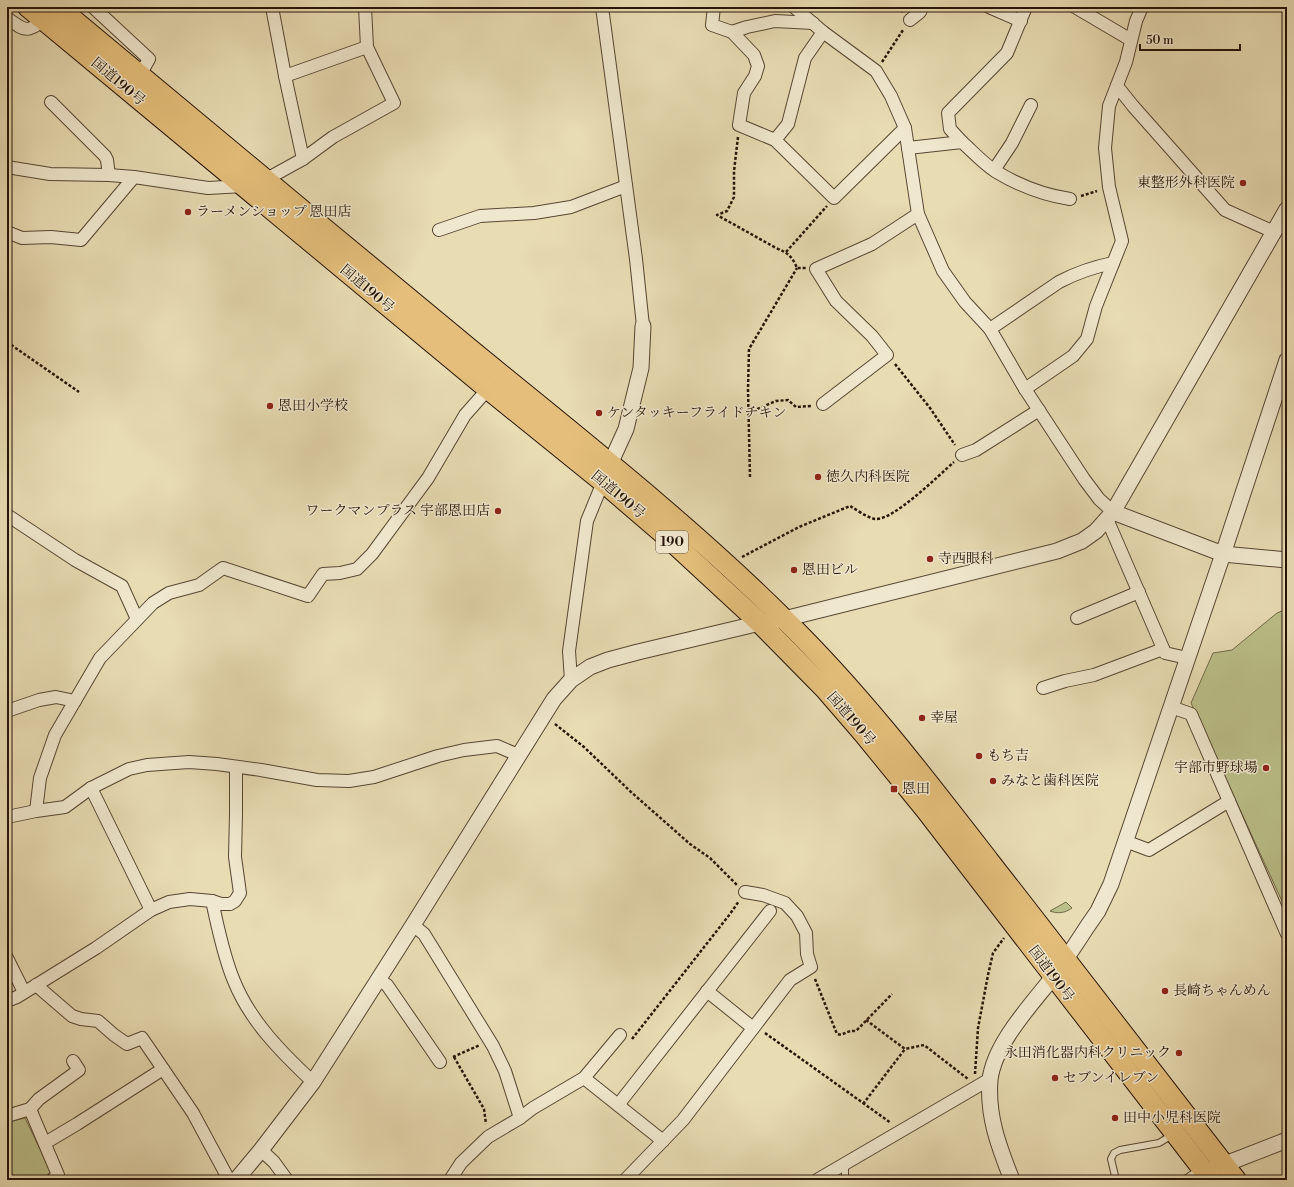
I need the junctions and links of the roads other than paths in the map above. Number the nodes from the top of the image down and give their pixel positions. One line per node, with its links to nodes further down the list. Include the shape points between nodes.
1 (28, 7): 13 (highway, 国道190号 / 190)
2 (93, 7): 22 (street, via 149,60)
3 (272, 7): 23 (street)
4 (365, 7): 21 (street)
5 (602, 7): 38 (street)
6 (714, 7): 18 (street, via 712,25)
7 (794, 7): 17 (street)
8 (922, 7): 15 (street)
9 (989, 7): 16 (street)
10 (1026, 7): 16 (street)
11 (1075, 7): 20 (street)
12 (1142, 7): 20 (street)
13 (51, 14): 14 (street, via 35,27 26,30); 22 (highway, 国道190号 / 190); 37 (highway, 国道190号 / 190)
14 (7, 18)
15 (910, 20)
16 (1021, 21): 29 (street, via 1007,53 948,112 950,129)
17 (814, 23): 18 (street, via 775,21); 19 (street)
18 (732, 32): 28 (street, via 754,55 758,66 744,93 739,125)
19 (823, 32): 27 (street, via 876,71 891,96); 28 (street, via 805,58 788,124)
20 (1132, 40): 24 (street)
21 (367, 47): 23 (street); 31 (street, via 394,104 333,137)
22 (140, 75): 36 (highway, 国道190号 / 190)
23 (285, 76): 31 (street)
24 (1117, 86): 44 (street, via 1225,210); 45 (street, via 1109,106 1105,148 1109,187 1122,241)
25 (51, 102): 34 (street, via 105,156)
26 (1031, 105): 33 (street, via 1012,143)
27 (905, 128): 28 (street, via 834,198); 30 (street)
28 (775, 140)
29 (962, 142): 30 (street); 33 (street)
30 (908, 148): 41 (street)
31 (303, 159): 36 (street)
32 (7, 167): 34 (street, via 50,174)
33 (994, 170): 39 (street, via 1026,188)
34 (109, 175): 35 (street)
35 (134, 177): 37 (street, via 208,188); 43 (street, via 81,240 22,238)
36 (265, 180): 37 (street); 54 (highway, 国道190号 / 190)
37 (244, 186): 49 (highway, 国道190号 / 190)
38 (626, 186): 42 (street, via 571,207 534,213 480,216); 46 (street)
39 (1070, 199)
40 (1287, 209): 44 (street)
41 (918, 214): 47 (street, via 942,271); 51 (street, via 872,244 816,269 836,301 872,336 887,355)
42 (439, 230)
43 (7, 232)
44 (1274, 232): 56 (street)
45 (1113, 263): 47 (street, via 1090,267 1071,275); 50 (street, via 1096,306 1087,339 1073,356)
46 (643, 326): 54 (street, via 641,368 626,429)
47 (990, 329): 50 (street)
48 (1287, 360): 57 (street)
49 (488, 389): 54 (highway, 国道190号 / 190); 61 (street, via 465,415 428,478 372,554 357,569 323,574 308,596 223,568 199,585 169,593 153,603)
50 (1025, 389): 52 (street)
51 (823, 404)
52 (1039, 410): 53 (street, via 976,450); 56 (street)
53 (962, 455)
54 (606, 473): 62 (highway, 国道190号 / 190, via 719,558); 63 (highway, 国道190号 / 190, via 667,537); 66 (street, via 587,521 569,651)
55 (7, 515): 61 (street, via 75,560 122,586)
56 (1110, 515): 57 (street); 59 (street); 62 (street, via 1096,531 1082,541 1057,551)
57 (1223, 554): 58 (street); 65 (street)
58 (1287, 560)
59 (1139, 592): 60 (street); 64 (street)
60 (1077, 618)
61 (137, 619): 68 (street, via 100,658)
62 (784, 619): 63 (street); 85 (highway, 国道190号 / 190, via 896,741)
63 (760, 623): 66 (street, via 608,660 590,667); 86 (highway, 国道190号 / 190, via 825,689 863,733 925,809)
64 (1163, 649): 65 (street, via 1165,653); 67 (street, via 1094,675)
65 (1187, 658): 69 (street)
66 (570, 680): 71 (street, via 554,699)
67 (1043, 688)
68 (75, 701): 70 (street, via 56,697 38,700); 75 (street, via 55,735 40,778)
69 (1171, 707): 74 (street, via 1191,714); 77 (street)
70 (7, 711)
71 (518, 755): 72 (street, via 497,746 464,750 374,777 349,781 317,780); 82 (street)
72 (236, 767): 73 (street, via 189,762 147,765 129,769); 79 (street, via 235,857 240,893 230,904)
73 (91, 788): 75 (street, via 65,806); 80 (street)
74 (1229, 801): 77 (street, via 1150,850); 83 (street)
75 (36, 811): 76 (street)
76 (7, 818)
77 (1126, 841): 85 (street, via 1105,897)
78 (745, 892): 92 (street, via 785,903 797,916 806,933 807,954 811,967 790,980)
79 (212, 901): 80 (street, via 190,899 169,902); 98 (street, via 226,958 234,982 246,1004 264,1031)
80 (151, 910): 88 (street)
81 (770, 911): 89 (street)
82 (413, 925): 87 (street); 103 (street, via 424,934 489,1041 505,1071)
83 (1287, 934)
84 (7, 958): 90 (street)
85 (1066, 959): 86 (street); 110 (highway, 国道190号 / 190)
86 (1053, 976): 99 (street, via 998,1052); 104 (highway, 国道190号 / 190)
87 (378, 979): 95 (street, via 387,985); 98 (street)
88 (36, 985): 90 (street); 96 (street, via 72,1016 98,1021 127,1044 142,1038)
89 (707, 991): 92 (street); 100 (street)
90 (24, 992): 91 (street)
91 (7, 1001)
92 (754, 1027): 106 (street, via 683,1120)
93 (624, 1039): 97 (street)
94 (73, 1061): 101 (street, via 79,1070 39,1099)
95 (440, 1062)
96 (163, 1069): 107 (street); 113 (street, via 193,1113)
97 (584, 1078): 100 (street); 103 (street)
98 (313, 1082): 108 (street)
99 (984, 1083): 109 (street); 120 (street, via 992,1123)
100 (618, 1105): 106 (street)
101 (30, 1109): 102 (street); 107 (street)
102 (7, 1116)
103 (520, 1118): 116 (street, via 488,1137 461,1163)
104 (1174, 1133): 111 (highway, 国道190号 / 190); 121 (lane, via 1159,1143 1114,1153 1111,1159)
105 (1287, 1140): 110 (street)
106 (663, 1141): 117 (street)
107 (45, 1143): 112 (street, via 58,1175)
108 (261, 1150): 114 (street); 115 (street)
109 (845, 1164): 118 (street); 119 (lane)
110 (1224, 1164): 111 (street); 123 (highway, 国道190号 / 190)
111 (1208, 1176): 122 (lane, via 1194,1173)
112 (52, 1180)
113 (229, 1180)
114 (236, 1180)
115 (287, 1180)
116 (450, 1180)
117 (625, 1180)
118 (817, 1180)
119 (845, 1180)
120 (1012, 1180)
121 (1116, 1180)
122 (1184, 1180)
123 (1236, 1180)

